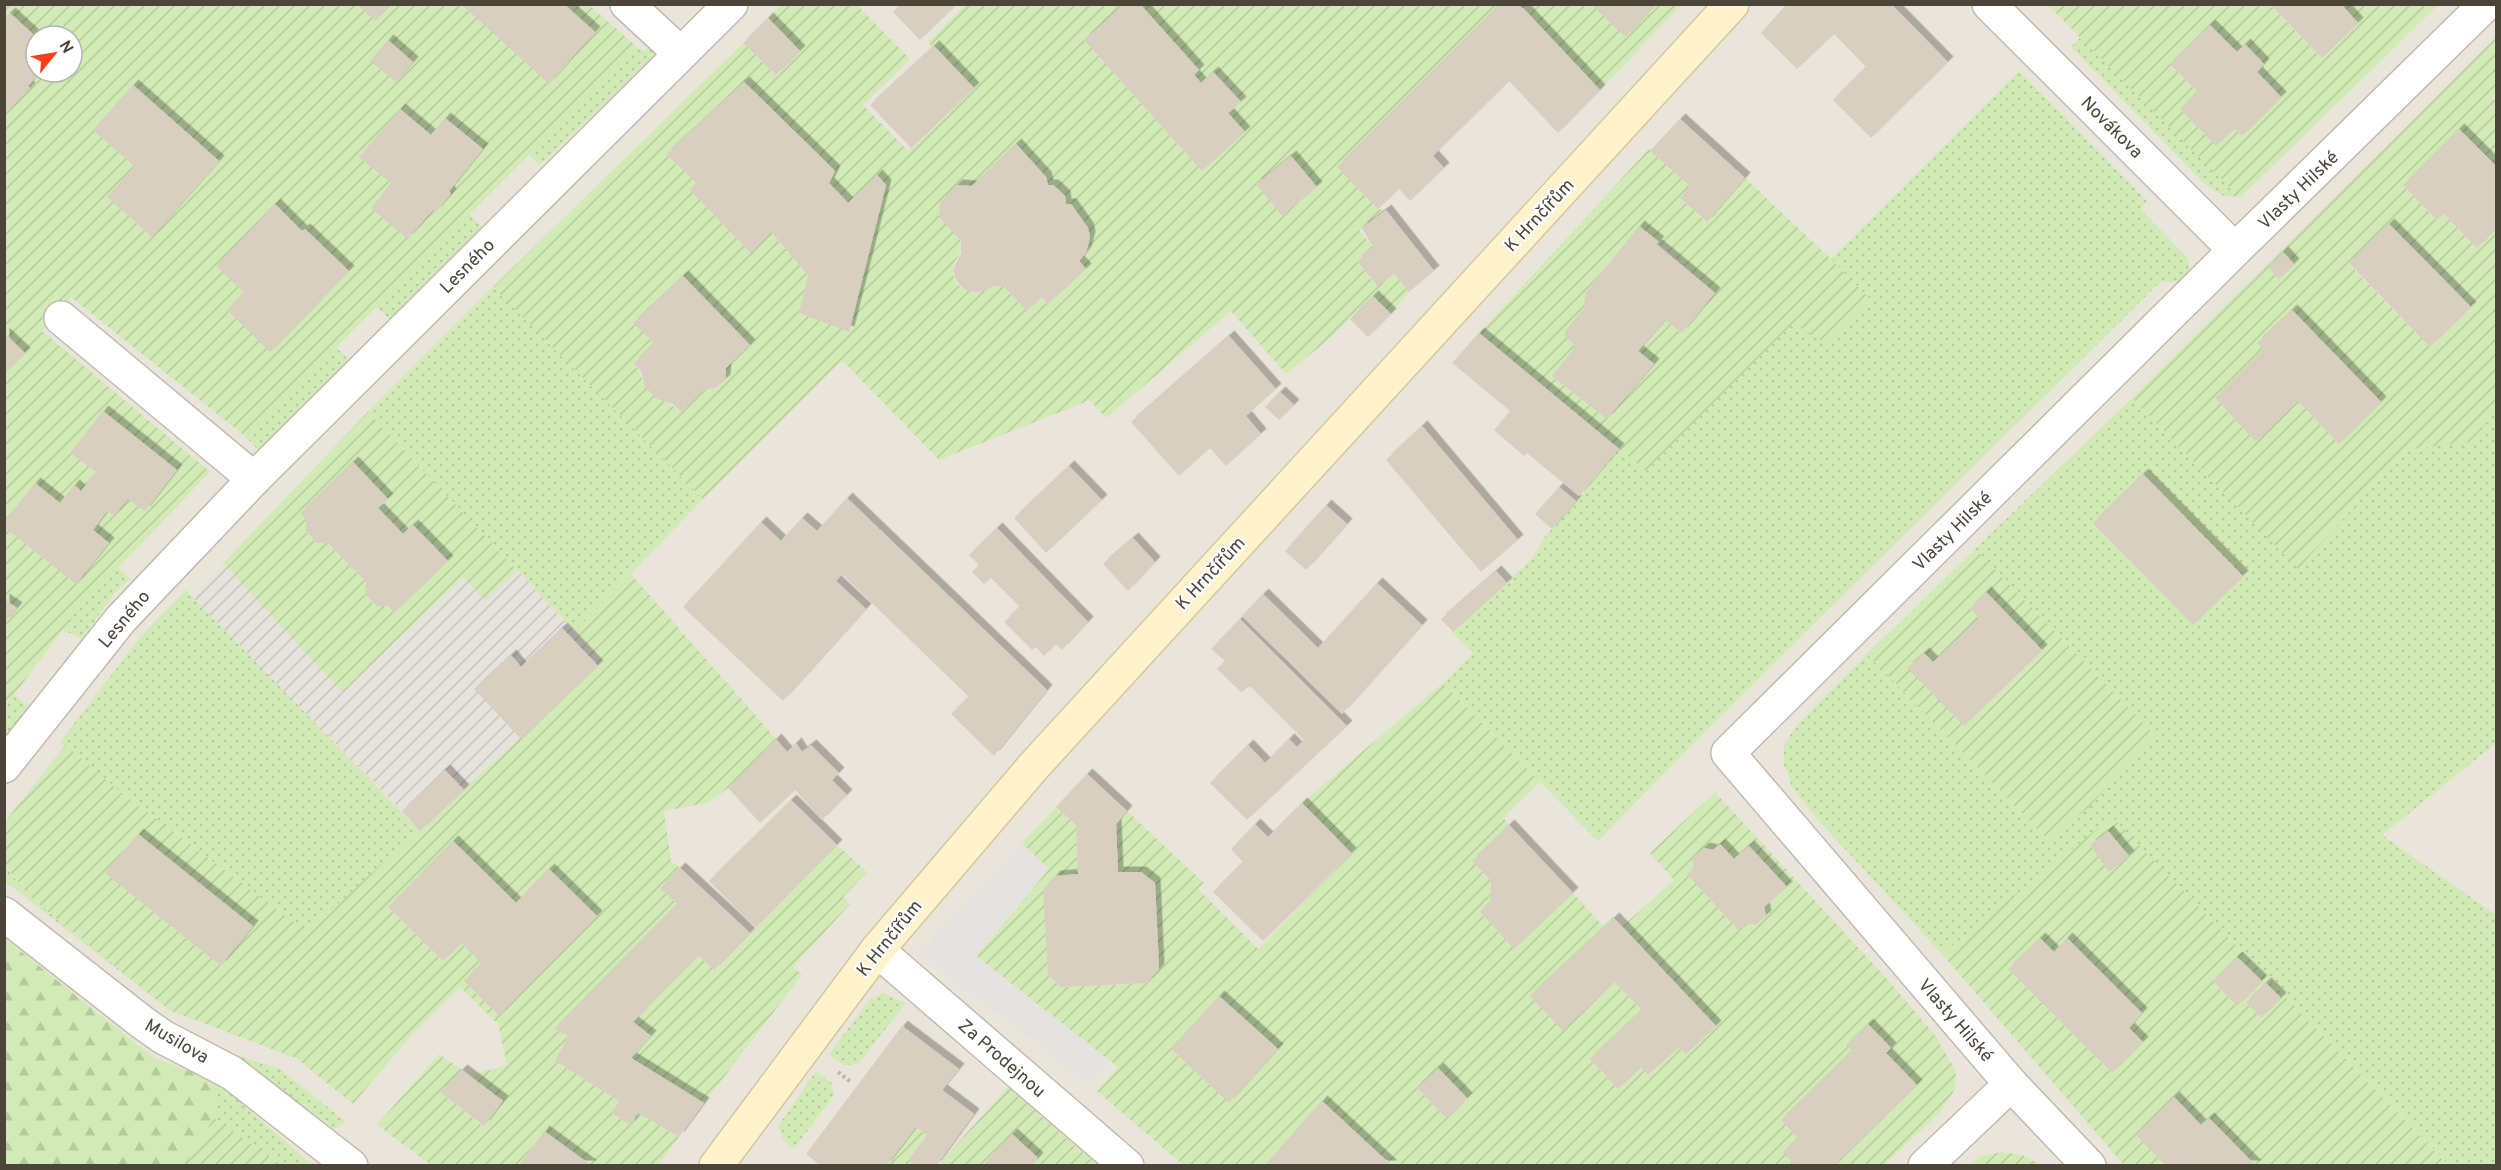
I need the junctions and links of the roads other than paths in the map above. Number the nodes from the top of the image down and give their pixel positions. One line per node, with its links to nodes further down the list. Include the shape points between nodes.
1 (627, 4): 6 (street)
2 (730, 4): 6 (street, Lesného)
3 (1732, 4): 12 (street, K Hrnčířům, via 1033,767)
4 (1989, 4): 7 (street, Novákova)
5 (2486, 4): 7 (street, Vlasty Hilské)
6 (680, 54): 9 (street, Lesného)
7 (2235, 250): 13 (street, Vlasty Hilské, via 1728,753)
8 (61, 318): 9 (street)
9 (254, 479): 10 (street, Lesného, via 121,619)
10 (4, 766)
11 (4, 914): 14 (street, Musilova, via 143,1023 232,1073)
12 (877, 950): 15 (street, K Hrnčířům); 16 (street, Za Prodejnou)
13 (2011, 1084): 17 (street); 18 (street, Vlasty Hilské)
14 (351, 1166)
15 (716, 1166)
16 (1127, 1166)
17 (1925, 1166)
18 (2089, 1166)

